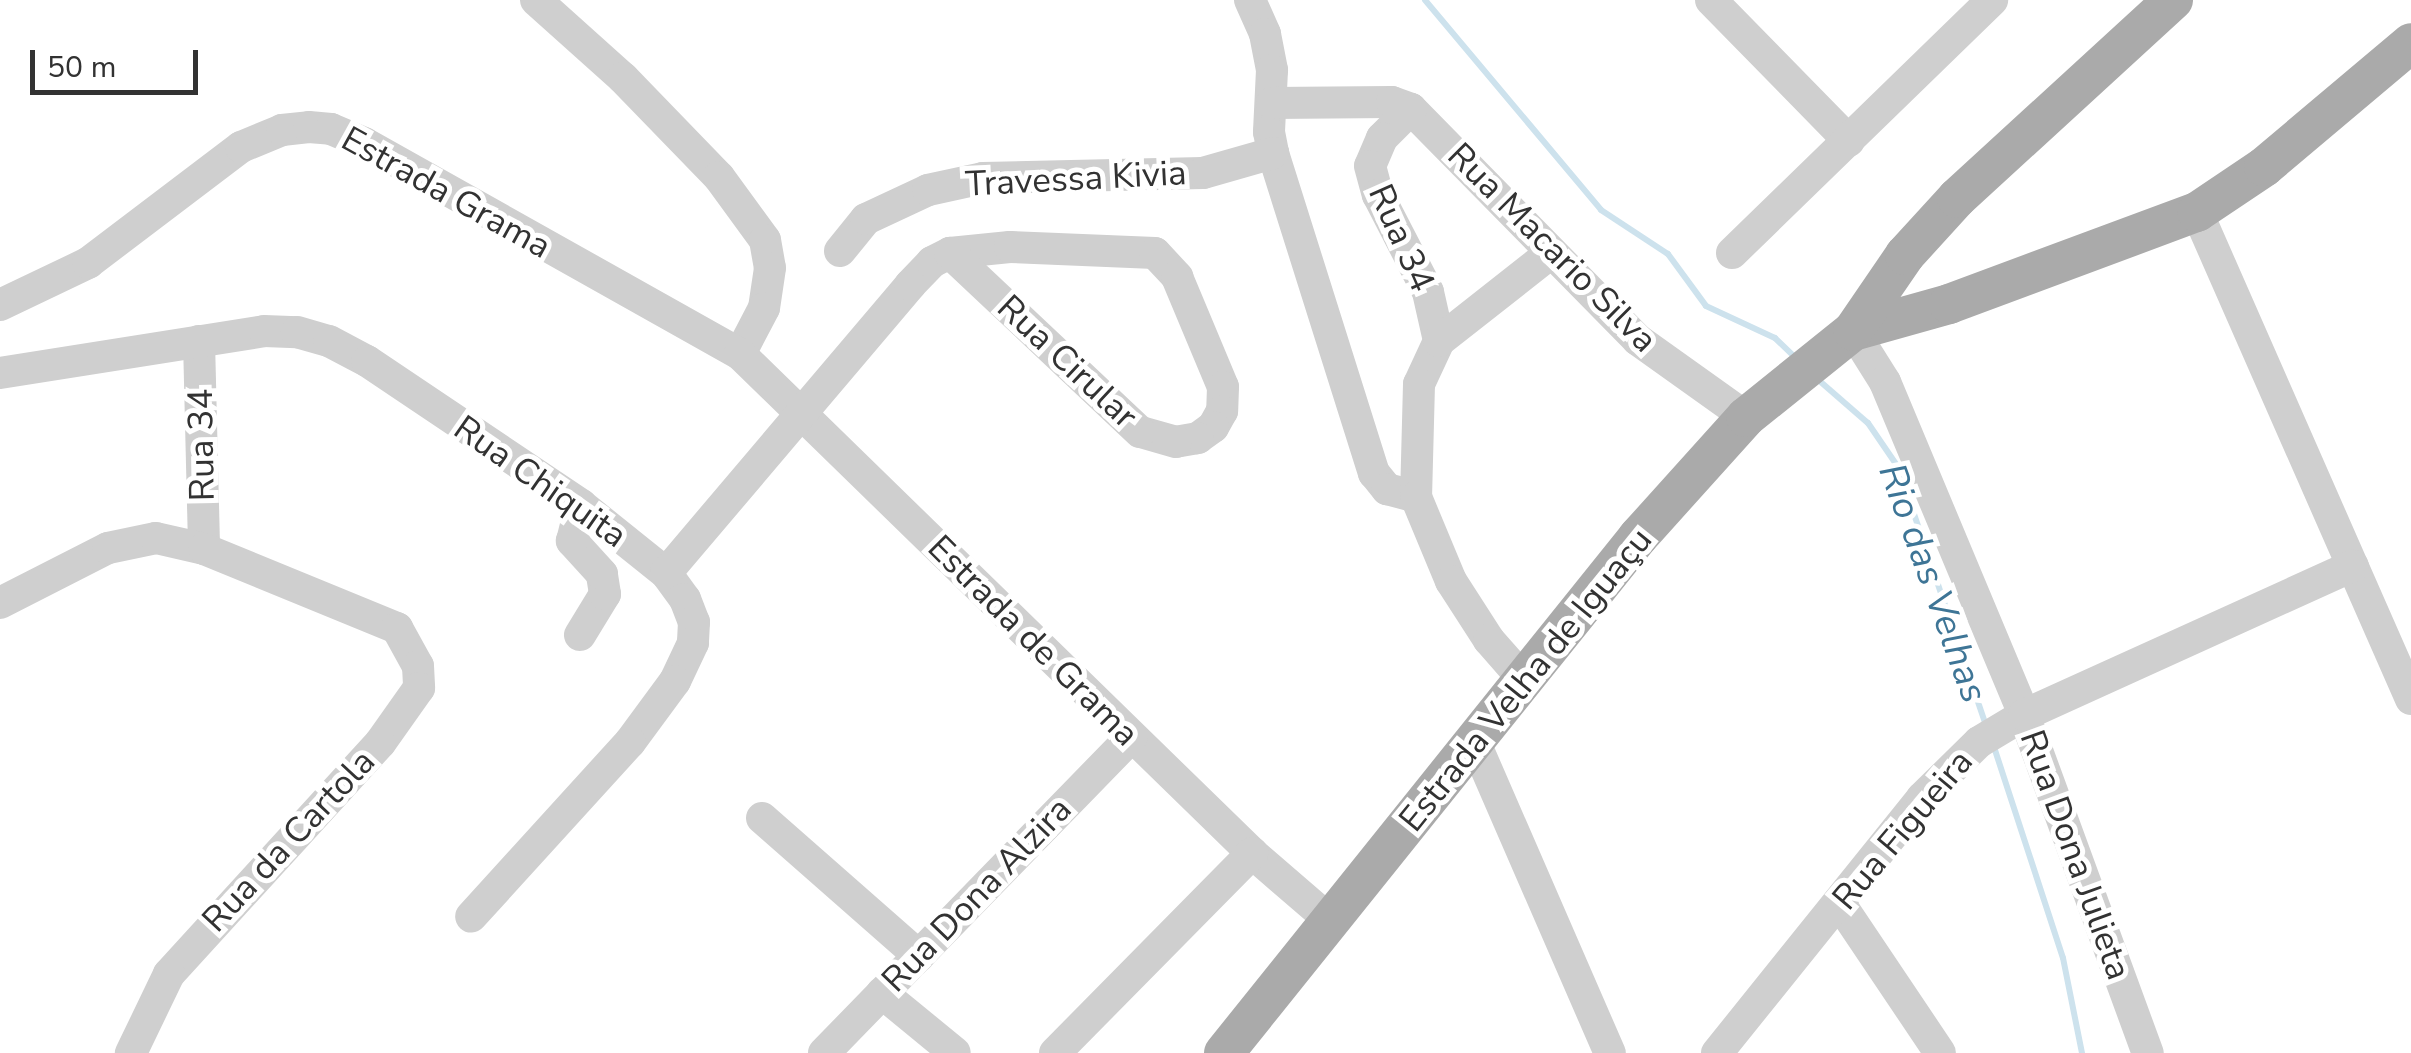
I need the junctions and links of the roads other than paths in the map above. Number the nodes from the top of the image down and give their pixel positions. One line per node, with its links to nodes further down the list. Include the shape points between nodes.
1 (536, 0): 22 (street, via 705,163 765,240 770,268 764,308)
2 (1250, 0): 7 (street, via 1264,34)
3 (1711, 0): 9 (street)
4 (1992, 0): 9 (street)
5 (2173, 0): 16 (main road, Estrada Velha de Iguaçu)
6 (2411, 43): 11 (main road, Estrada Velha de Iguaçu, via 2264,167)
7 (1272, 103): 8 (street, via 1392,102); 10 (street)
8 (1411, 109): 15 (street, Rua Macario Silva); 19 (street, Rua 34, via 1382,138 1370,166 1428,292)
9 (1849, 141): 14 (street)
10 (1273, 153): 12 (street, Travessa Kivia, via 1203,173 983,178 928,190 866,218); 26 (street, via 1374,473 1387,489)
11 (2197, 212): 17 (main road, Estrada Velha de Iguaçu); 29 (street)
12 (840, 251)
13 (950, 252): 13 (street, Rua Cirular, via 1140,432 1176,442 1213,427 1222,411 1222,387 1177,277 1155,253 1010,247); 24 (street, via 910,285)
14 (1732, 253)
15 (1551, 254): 19 (street, Rua 34); 25 (street, Rua Macario Silva, via 1638,340)
16 (1905, 255): 17 (main road, via 1913,290); 20 (main road, Estrada Velha de Iguaçu)
17 (1949, 304): 20 (main road, Estrada Velha de Iguaçu)
18 (0, 305): 22 (street, Estrada Grama, via 88,262 241,147 308,127 364,143)
19 (1439, 340): 26 (street, Rua 34, via 1419,384)
20 (1841, 340): 25 (main road, Estrada Velha de Iguaçu); 36 (street, Rua Dona Julieta, via 1886,382)
21 (199, 341): 23 (street, Rua Chiquita); 27 (street, Rua Chiquita, via 264,331 329,341); 28 (street, Rua 34)
22 (740, 354): 24 (street, Estrada de Grama)
23 (0, 373)
24 (799, 413): 30 (street); 37 (street, Estrada de Grama)
25 (1746, 417): 34 (main road, Estrada Velha de Iguaçu, via 1638,537)
26 (1416, 497): 34 (street, via 1452,581)
27 (581, 506): 30 (street, Rua Chiquita); 33 (street, via 572,541 602,574 605,594)
28 (204, 549): 31 (street, Rua 34, via 137,540 76,561); 32 (street, Rua 34)
29 (2353, 566): 35 (street); 36 (street, Rua Figueira)
30 (666, 573): 42 (street, Rua Chiquita, via 694,622 694,643 675,681 630,742)
31 (0, 603)
32 (397, 628): 46 (street, Rua da Cartola, via 418,666 419,688 316,817 169,974)
33 (580, 636)
34 (1524, 681): 38 (main road, Estrada Velha de Iguaçu)
35 (2411, 699)
36 (2020, 717): 41 (street, Rua Figueira, via 1945,771); 54 (street, Rua Dona Julieta)
37 (1130, 737): 40 (street, Estrada de Grama); 44 (street, Rua Dona Alzira)
38 (1474, 742): 43 (main road, Estrada Velha de Iguaçu); 51 (street)
39 (762, 818): 44 (street)
40 (1252, 853): 43 (street, Estrada de Grama); 49 (street)
41 (1840, 904): 52 (street, Rua Figueira); 53 (street)
42 (471, 917)
43 (1332, 922): 50 (main road, Estrada Velha de Iguaçu)
44 (919, 956): 45 (street, Rua Dona Alzira)
45 (882, 993): 47 (street, Rua Dona Alzira); 48 (street)
46 (131, 1053)
47 (824, 1053)
48 (955, 1053)
49 (1056, 1053)
50 (1224, 1053)
51 (1610, 1053)
52 (1717, 1053)
53 (1940, 1053)
54 (2148, 1053)

